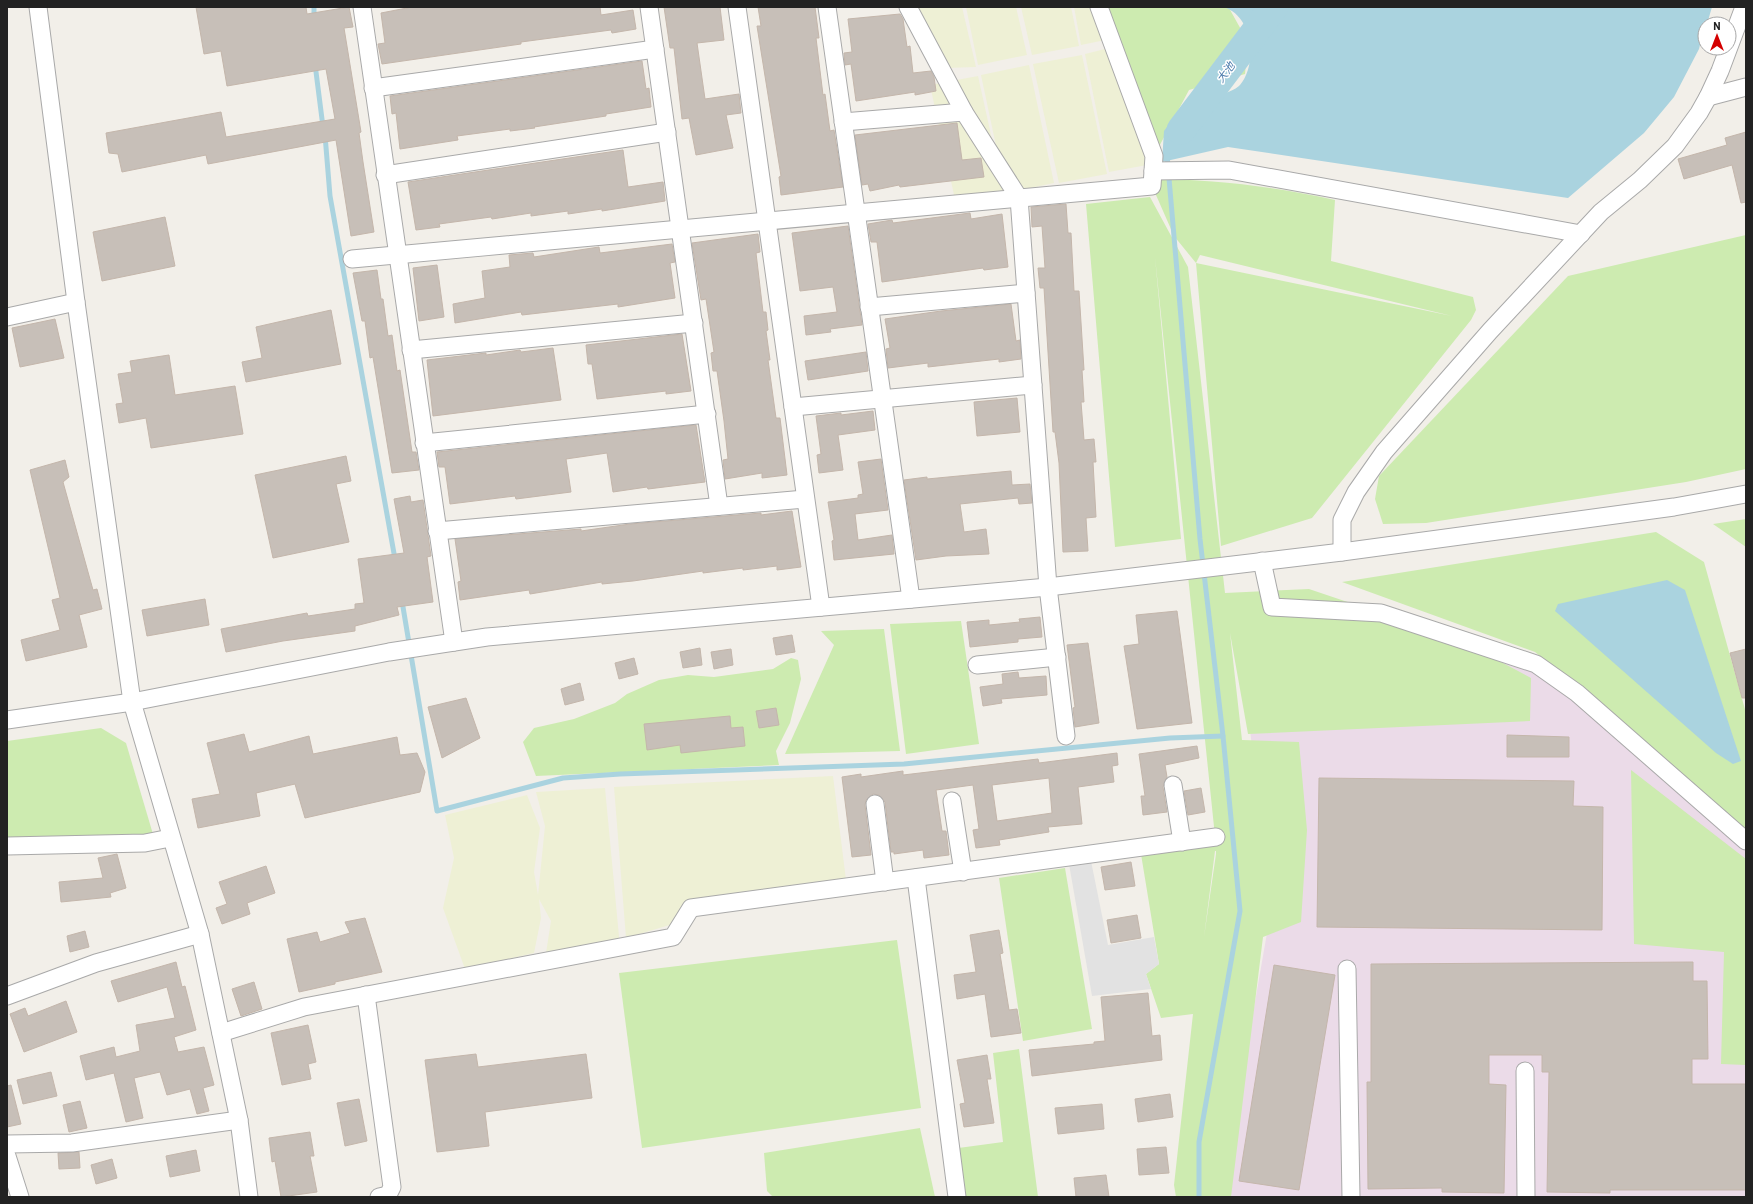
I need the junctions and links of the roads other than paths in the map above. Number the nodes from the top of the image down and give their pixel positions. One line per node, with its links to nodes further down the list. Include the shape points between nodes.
1 (38, 7): 26 (street)
2 (363, 7): 11 (street)
3 (649, 7): 9 (street)
4 (737, 7): 20 (street)
5 (827, 7): 14 (street)
6 (908, 7): 13 (street)
7 (1099, 7): 16 (street, via 1154,156)
8 (1744, 7): 12 (street)
9 (655, 49): 11 (street); 15 (street)
10 (1746, 87): 12 (street)
11 (373, 88): 17 (street)
12 (1708, 97): 22 (street, via 1675,146)
13 (964, 112): 14 (street); 18 (street)
14 (843, 122): 19 (street)
15 (667, 132): 17 (street); 21 (street)
16 (1153, 171): 18 (street, via 1152,186); 22 (street, via 1229,170)
17 (385, 175): 23 (street)
18 (1019, 198): 19 (street); 25 (street)
19 (856, 213): 20 (street); 27 (street)
20 (768, 221): 21 (street); 33 (street)
21 (681, 228): 23 (street); 29 (street)
22 (1581, 234): 40 (street, via 1490,330 1384,452 1356,492 1342,520)
23 (396, 254): 24 (street); 30 (street)
24 (352, 259)
25 (1026, 293): 27 (street); 31 (street)
26 (76, 302): 28 (street); 48 (street)
27 (869, 307): 32 (street)
28 (7, 316)
29 (694, 323): 30 (street); 34 (street)
30 (410, 350): 35 (street)
31 (1033, 385): 32 (street); 42 (street)
32 (882, 398): 33 (street); 43 (street)
33 (793, 408): 37 (street)
34 (707, 414): 35 (street); 38 (street)
35 (424, 443): 39 (street)
36 (1746, 494): 40 (street, via 1674,507)
37 (805, 499): 38 (street); 44 (street)
38 (720, 506): 39 (street)
39 (437, 531): 45 (street)
40 (1342, 552): 41 (street)
41 (1262, 561): 42 (street); 56 (street, via 1272,607 1381,614 1536,664 1577,693)
42 (1048, 587): 43 (street); 46 (street)
43 (911, 599): 44 (street)
44 (821, 607): 45 (street)
45 (454, 642): 48 (street, via 389,652)
46 (1057, 657): 47 (street); 50 (street)
47 (977, 665)
48 (132, 702): 49 (street); 55 (street)
49 (7, 720)
50 (1066, 736)
51 (1173, 785): 57 (street)
52 (952, 801): 59 (street)
53 (875, 804): 61 (street)
54 (1216, 837): 57 (street)
55 (170, 838): 58 (street, via 145,843); 62 (street)
56 (1746, 841)
57 (1182, 842): 59 (street)
58 (7, 846)
59 (963, 872): 60 (street)
60 (916, 878): 61 (street); 74 (street)
61 (885, 882): 64 (street, via 691,908 673,937)
62 (200, 934): 65 (street, via 96,963); 66 (street)
63 (1347, 969): 75 (street)
64 (366, 995): 66 (street, via 304,1007); 73 (street, via 392,1187 388,1195)
65 (7, 996)
66 (221, 1032): 68 (street)
67 (1525, 1071): 76 (street)
68 (239, 1120): 69 (street, via 72,1143); 72 (street)
69 (7, 1144)
70 (7, 1156): 71 (street)
71 (20, 1197)
72 (249, 1197)
73 (379, 1197)
74 (957, 1197)
75 (1351, 1197)
76 (1526, 1197)

